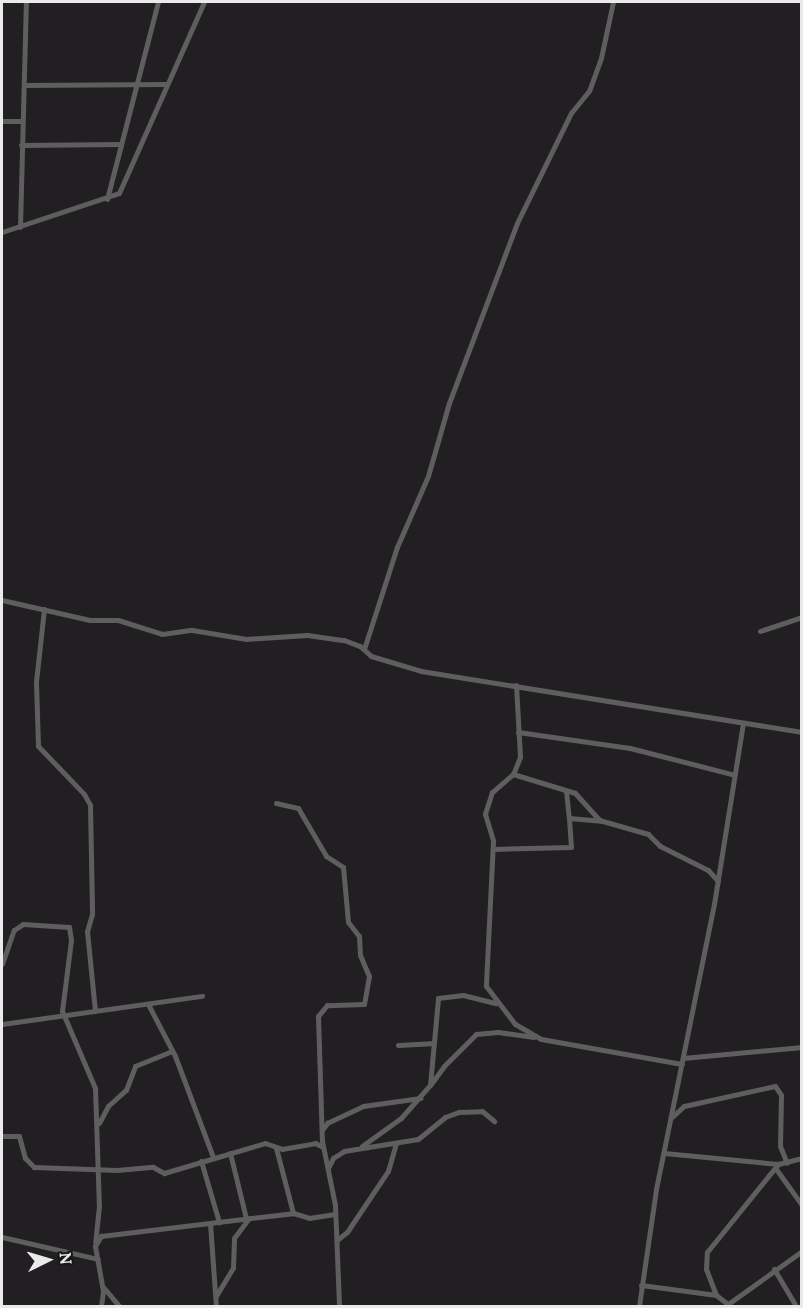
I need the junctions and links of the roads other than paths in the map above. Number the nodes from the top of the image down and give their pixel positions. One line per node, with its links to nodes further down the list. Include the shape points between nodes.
1 (26, 2): 7 (street)
2 (158, 2): 5 (street)
3 (204, 2): 6 (street)
4 (613, 2): 19 (street, via 592,83 571,113 517,223 449,404 428,476 397,547)
5 (139, 84): 6 (street); 7 (street); 10 (street)
6 (167, 84): 12 (street, via 122,188)
7 (24, 85): 9 (street)
8 (2, 121): 9 (street)
9 (22, 121): 11 (street)
10 (121, 144): 11 (street); 12 (street)
11 (21, 145): 13 (street)
12 (107, 199): 13 (street)
13 (20, 227): 14 (street)
14 (2, 232)
15 (2, 600): 16 (street)
16 (44, 609): 19 (street, via 90,620 118,620 162,634 192,630 265,640 307,635 344,640); 36 (street, via 36,682 38,746 90,805 92,914 87,931)
17 (801, 617): 18 (street)
18 (760, 631)
19 (364, 649): 20 (street, via 370,656 421,671)
20 (516, 685): 21 (street); 22 (street)
21 (743, 723): 23 (street); 25 (street)
22 (518, 732): 24 (street, via 520,757); 25 (street, via 630,748)
23 (801, 732)
24 (513, 774): 26 (street); 30 (street, via 492,792 486,805 485,820 493,837)
25 (735, 775): 31 (street)
26 (566, 791): 28 (street); 29 (street, via 575,793)
27 (276, 803): 50 (street, via 298,808 327,856 343,867 347,917 359,936 360,955 369,976 364,1004 327,1005 318,1016)
28 (569, 818): 29 (street); 30 (street, via 571,847)
29 (601, 821): 31 (street, via 648,834 660,846 708,870)
30 (493, 849): 34 (street, via 484,978)
31 (718, 881): 44 (street)
32 (2, 964): 37 (street, via 14,930 23,924 68,926 71,940)
33 (202, 996): 35 (street)
34 (496, 1003): 39 (street, via 514,1024); 40 (street, via 463,995 438,998)
35 (149, 1006): 36 (street); 43 (street)
36 (95, 1011): 37 (street)
37 (64, 1016): 38 (street); 49 (street, via 75,1033 95,1088)
38 (2, 1024)
39 (536, 1037): 44 (street, via 555,1044); 45 (street, via 498,1032 476,1034)
40 (431, 1042): 41 (street); 45 (street)
41 (398, 1045)
42 (801, 1047): 44 (street)
43 (172, 1051): 49 (street, via 135,1066 126,1090 108,1106); 58 (street)
44 (682, 1061): 47 (street)
45 (430, 1085): 46 (street)
46 (420, 1098): 50 (street, via 359,1107 327,1123); 53 (street, via 401,1118)
47 (672, 1116): 57 (street); 61 (street, via 690,1105 775,1086 782,1095 780,1146)
48 (494, 1121): 52 (street, via 482,1111 459,1112 445,1117 422,1137)
49 (98, 1124): 62 (street)
50 (321, 1131): 55 (street)
51 (2, 1136): 62 (street, via 19,1136 25,1158 34,1167)
52 (396, 1143): 53 (street); 72 (street, via 388,1171 347,1232)
53 (362, 1146): 64 (street, via 338,1154)
54 (276, 1147): 55 (street, via 315,1143); 56 (street, via 265,1143); 66 (street)
55 (323, 1147): 64 (street)
56 (230, 1153): 58 (street); 68 (street)
57 (664, 1153): 63 (street); 77 (street)
58 (213, 1157): 60 (street)
59 (801, 1158): 61 (street)
60 (201, 1161): 62 (street, via 168,1172 153,1167); 69 (street)
61 (788, 1163): 63 (street)
62 (98, 1167): 73 (street)
63 (777, 1167): 65 (street); 79 (street, via 707,1252 706,1269)
64 (327, 1170): 67 (street)
65 (801, 1205)
66 (293, 1213): 67 (street, via 309,1218); 68 (street)
67 (335, 1214): 72 (street)
68 (248, 1218): 69 (street); 80 (street, via 234,1239 233,1268)
69 (219, 1222): 70 (street)
70 (210, 1223): 73 (street, via 104,1235); 80 (street)
71 (2, 1238): 75 (street)
72 (337, 1240): 85 (street)
73 (95, 1242): 75 (street)
74 (801, 1251): 76 (street)
75 (98, 1259): 78 (street)
76 (774, 1269): 81 (street); 87 (street)
77 (641, 1285): 79 (street); 86 (street)
78 (102, 1287): 82 (street); 83 (street)
79 (716, 1295): 81 (street)
80 (216, 1296): 84 (street)
81 (729, 1305)
82 (101, 1306)
83 (119, 1306)
84 (216, 1306)
85 (339, 1306)
86 (639, 1306)
87 (796, 1306)

